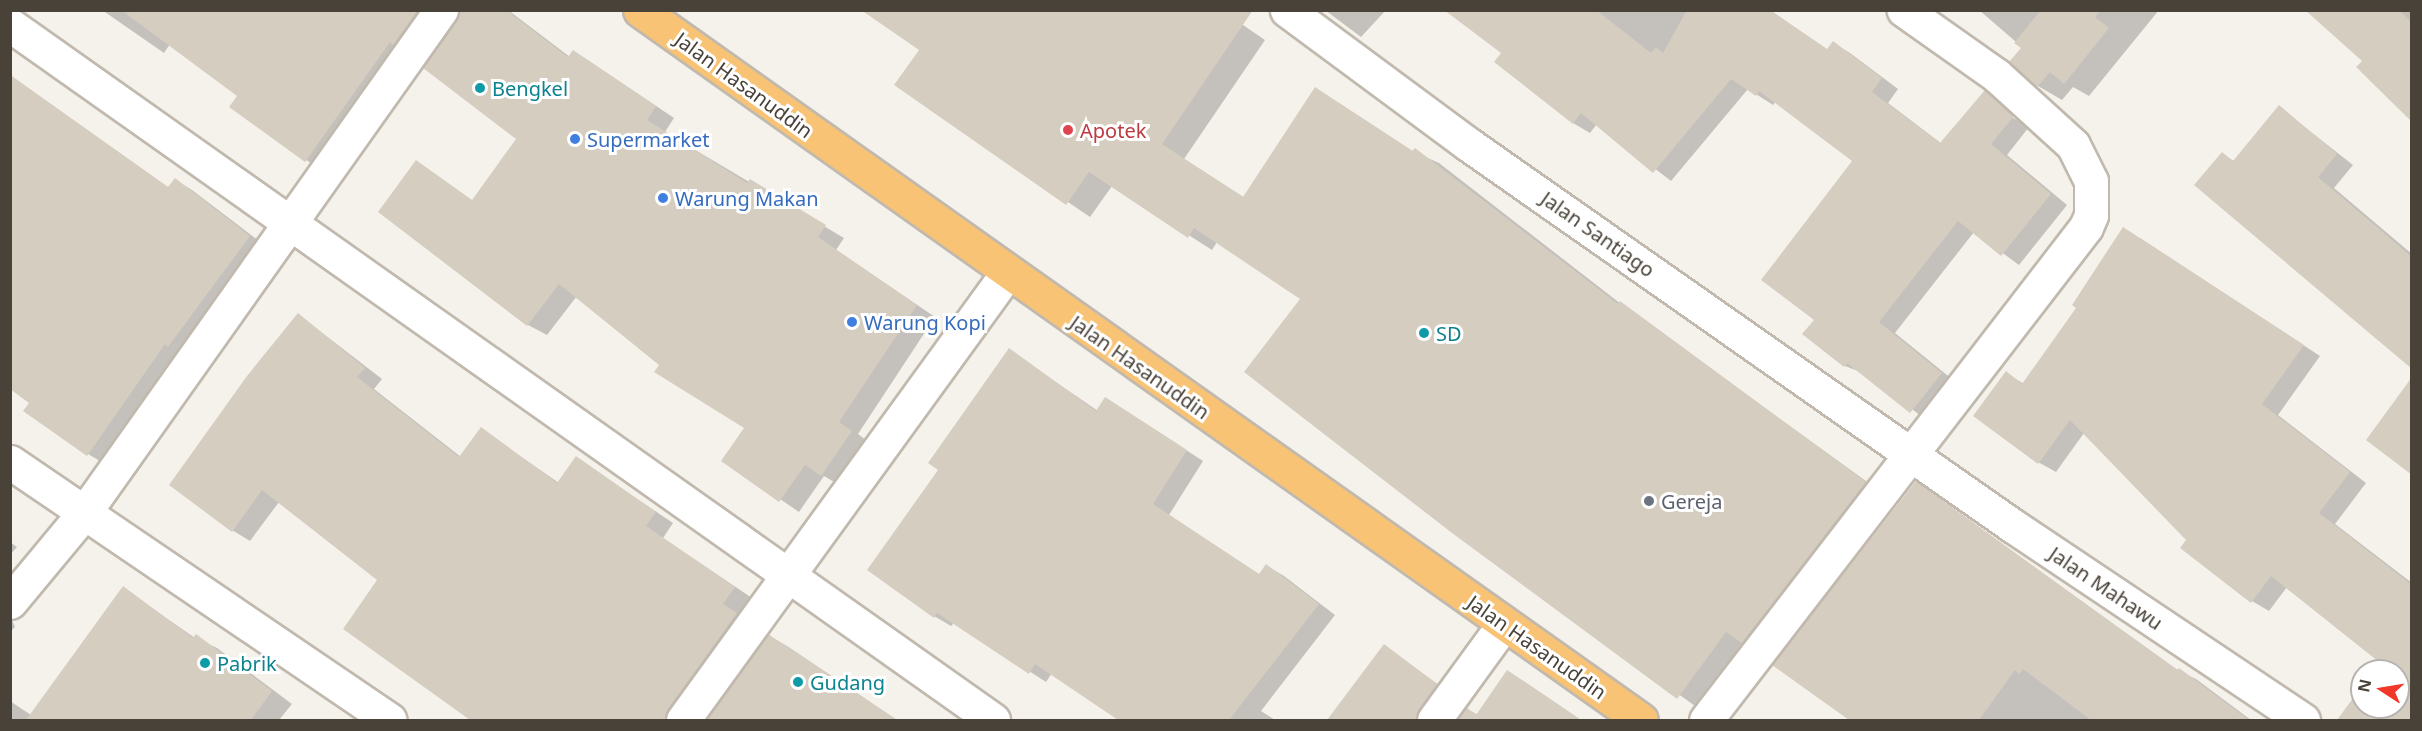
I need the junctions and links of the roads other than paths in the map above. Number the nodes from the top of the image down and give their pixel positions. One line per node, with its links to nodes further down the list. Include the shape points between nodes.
1 (441, 10): 6 (street)
2 (640, 10): 7 (highway, Jalan Hasanuddin)
3 (1287, 10): 8 (street, Jalan Santiago, via 1467,144)
4 (1904, 10): 8 (street, via 1996,75 2073,145 2091,181 2093,196 2086,226)
5 (10, 25): 6 (street)
6 (290, 224): 10 (street); 11 (street)
7 (1007, 273): 11 (street); 13 (highway, Jalan Hasanuddin)
8 (1912, 453): 19 (street); 20 (street, Jalan Mahawu, via 2013,526)
9 (10, 462): 10 (street)
10 (84, 513): 12 (street); 14 (street)
11 (789, 578): 15 (street); 16 (street)
12 (10, 602)
13 (1503, 625): 17 (street); 18 (highway, Jalan Hasanuddin)
14 (390, 720)
15 (683, 720)
16 (993, 720)
17 (1434, 720)
18 (1641, 720)
19 (1706, 720)
20 (2303, 720)

